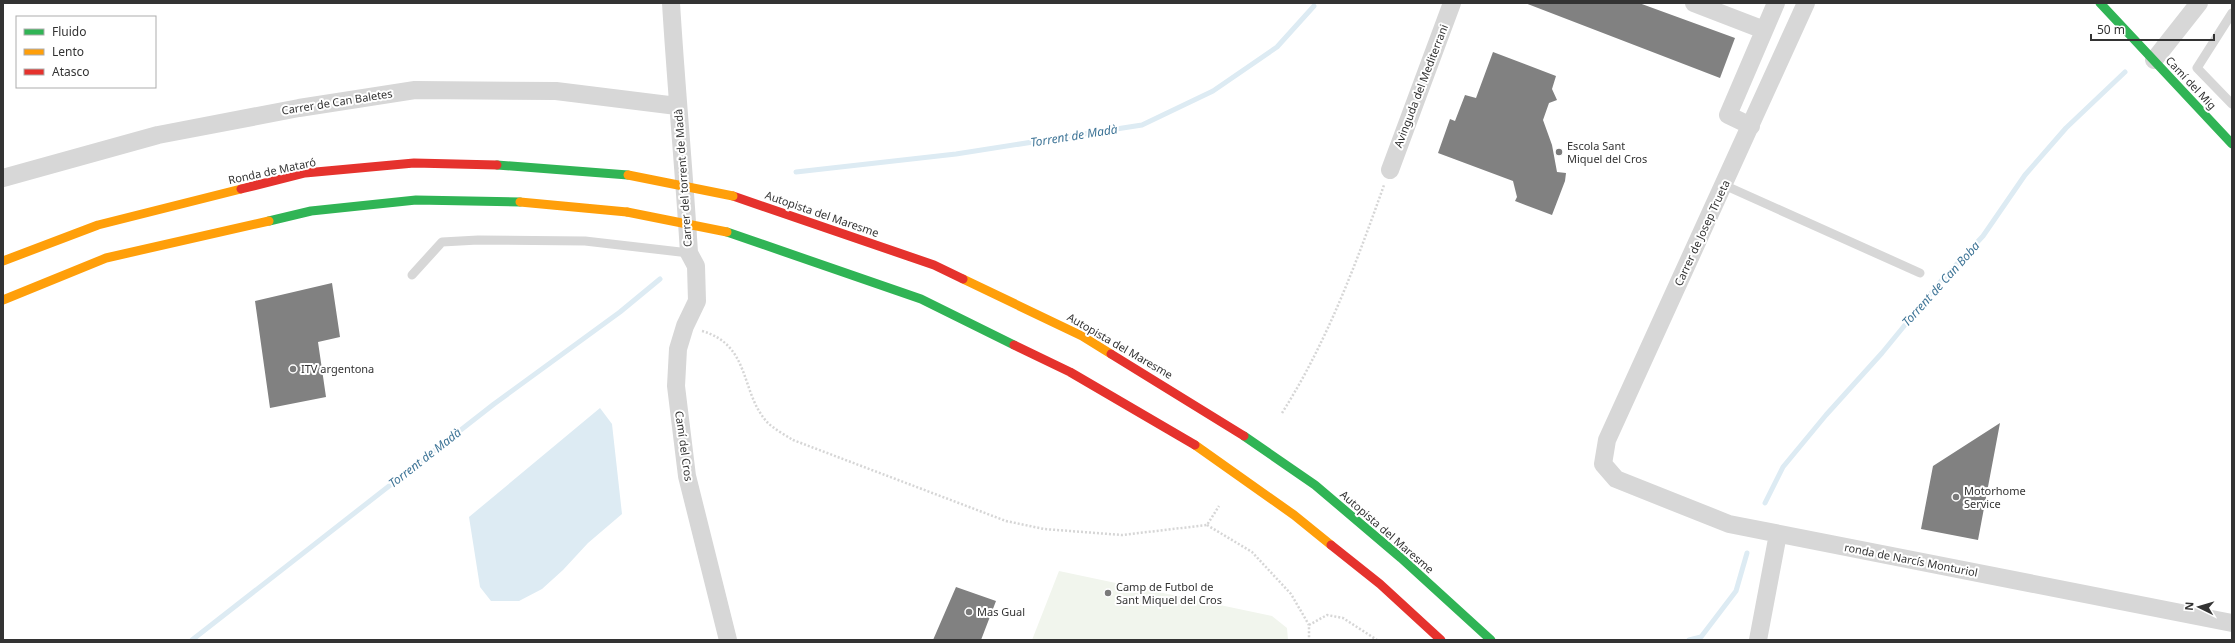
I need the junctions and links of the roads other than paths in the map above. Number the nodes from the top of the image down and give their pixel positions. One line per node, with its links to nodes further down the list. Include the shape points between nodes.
1 (670, 3): 12 (street, Carrer del torrent de Madà)
2 (1452, 3): 15 (street, Avinguda del Mediterrani)
3 (1694, 3): 9 (street)
4 (1776, 3): 9 (street)
5 (1806, 3): 13 (street, Carrer de Josep Trueta)
6 (2100, 3): 10 (main road, Camí del Mig)
7 (2200, 3): 10 (street)
8 (2232, 13): 11 (lane, via 2197,68)
9 (1764, 30): 13 (street, via 1728,115)
10 (2154, 60): 14 (main road, Camí del Mig)
11 (2232, 104)
12 (677, 106): 17 (street, Carrer de Can Baletes, via 556,91 415,90 299,108 158,135); 19 (street, Carrer del torrent de Madà, via 683,154)
13 (1751, 126): 18 (street, Carrer de Josep Trueta)
14 (2232, 144)
15 (1390, 170)
16 (628, 175): 20 (main road, Ronda de Mataró, via 524,166 414,163 305,173 98,225); 29 (main road, Autopista del Maresme, bridge, via 733,196 934,265 1082,336 1222,420 1315,485 1401,558)
17 (3, 178)
18 (1724, 185): 21 (lane); 24 (street, Carrer de Josep Trueta, via 1607,440)
19 (689, 253): 22 (lane, Carrer del torrent de Madà, via 585,241 442,242); 27 (street, Camí del Cros, via 696,266 697,301 678,349 676,386 687,476)
20 (3, 261)
21 (1920, 273)
22 (412, 275)
23 (3, 300): 28 (main road, bridge, via 106,258 311,211 416,200 526,202 627,212 727,232 921,299 1070,372 1207,452 1294,515 1380,584)
24 (1603, 464): 25 (street, ronda de Narcís Monturiol, via 1616,479 1686,508 1729,524)
25 (1778, 534): 26 (street, ronda de Narcís Monturiol); 30 (street)
26 (2232, 623)
27 (728, 640)
28 (1441, 640)
29 (1491, 640)
30 (1758, 640)

